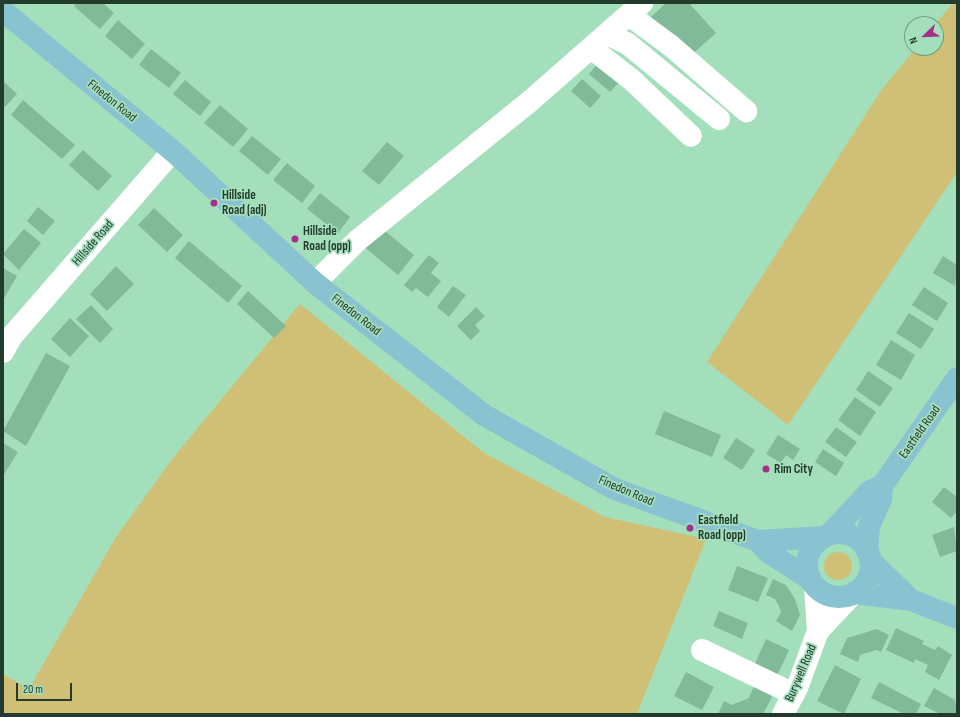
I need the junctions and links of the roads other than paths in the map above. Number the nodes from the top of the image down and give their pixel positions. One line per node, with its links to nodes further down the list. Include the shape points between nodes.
1 (636, 9): 3 (street); 4 (street, via 670,45)
2 (3, 11): 7 (main road, Finedon Road)
3 (599, 41): 5 (street, via 628,44); 6 (street, via 632,80); 8 (street, via 358,240)
4 (746, 111)
5 (718, 119)
6 (690, 136)
7 (174, 151): 8 (main road, Finedon Road); 9 (street, Hillside Road)
8 (315, 283): 13 (main road, Finedon Road, via 484,415 615,489)
9 (6, 340)
10 (957, 378): 11 (main road, Eastfield Road)
11 (882, 486): 12 (main road, Eastfield Road, via 870,491); 14 (main road, Eastfield Road, via 881,499 869,526)
12 (826, 536): 13 (main road, Finedon Road); 14 (main road, via 847,535 862,544); 15 (main road, via 816,543 808,560)
13 (758, 541): 15 (main road, Finedon Road, via 769,553)
14 (869, 556): 16 (main road, via 868,579); 17 (main road)
15 (813, 583): 16 (main road, via 832,596); 19 (street, Burywell Road)
16 (853, 594): 17 (main road); 19 (street, Burywell Road)
17 (911, 600): 18 (main road)
18 (957, 618)
19 (818, 631): 21 (street, Burywell Road)
20 (702, 650): 21 (street)
21 (788, 709)

